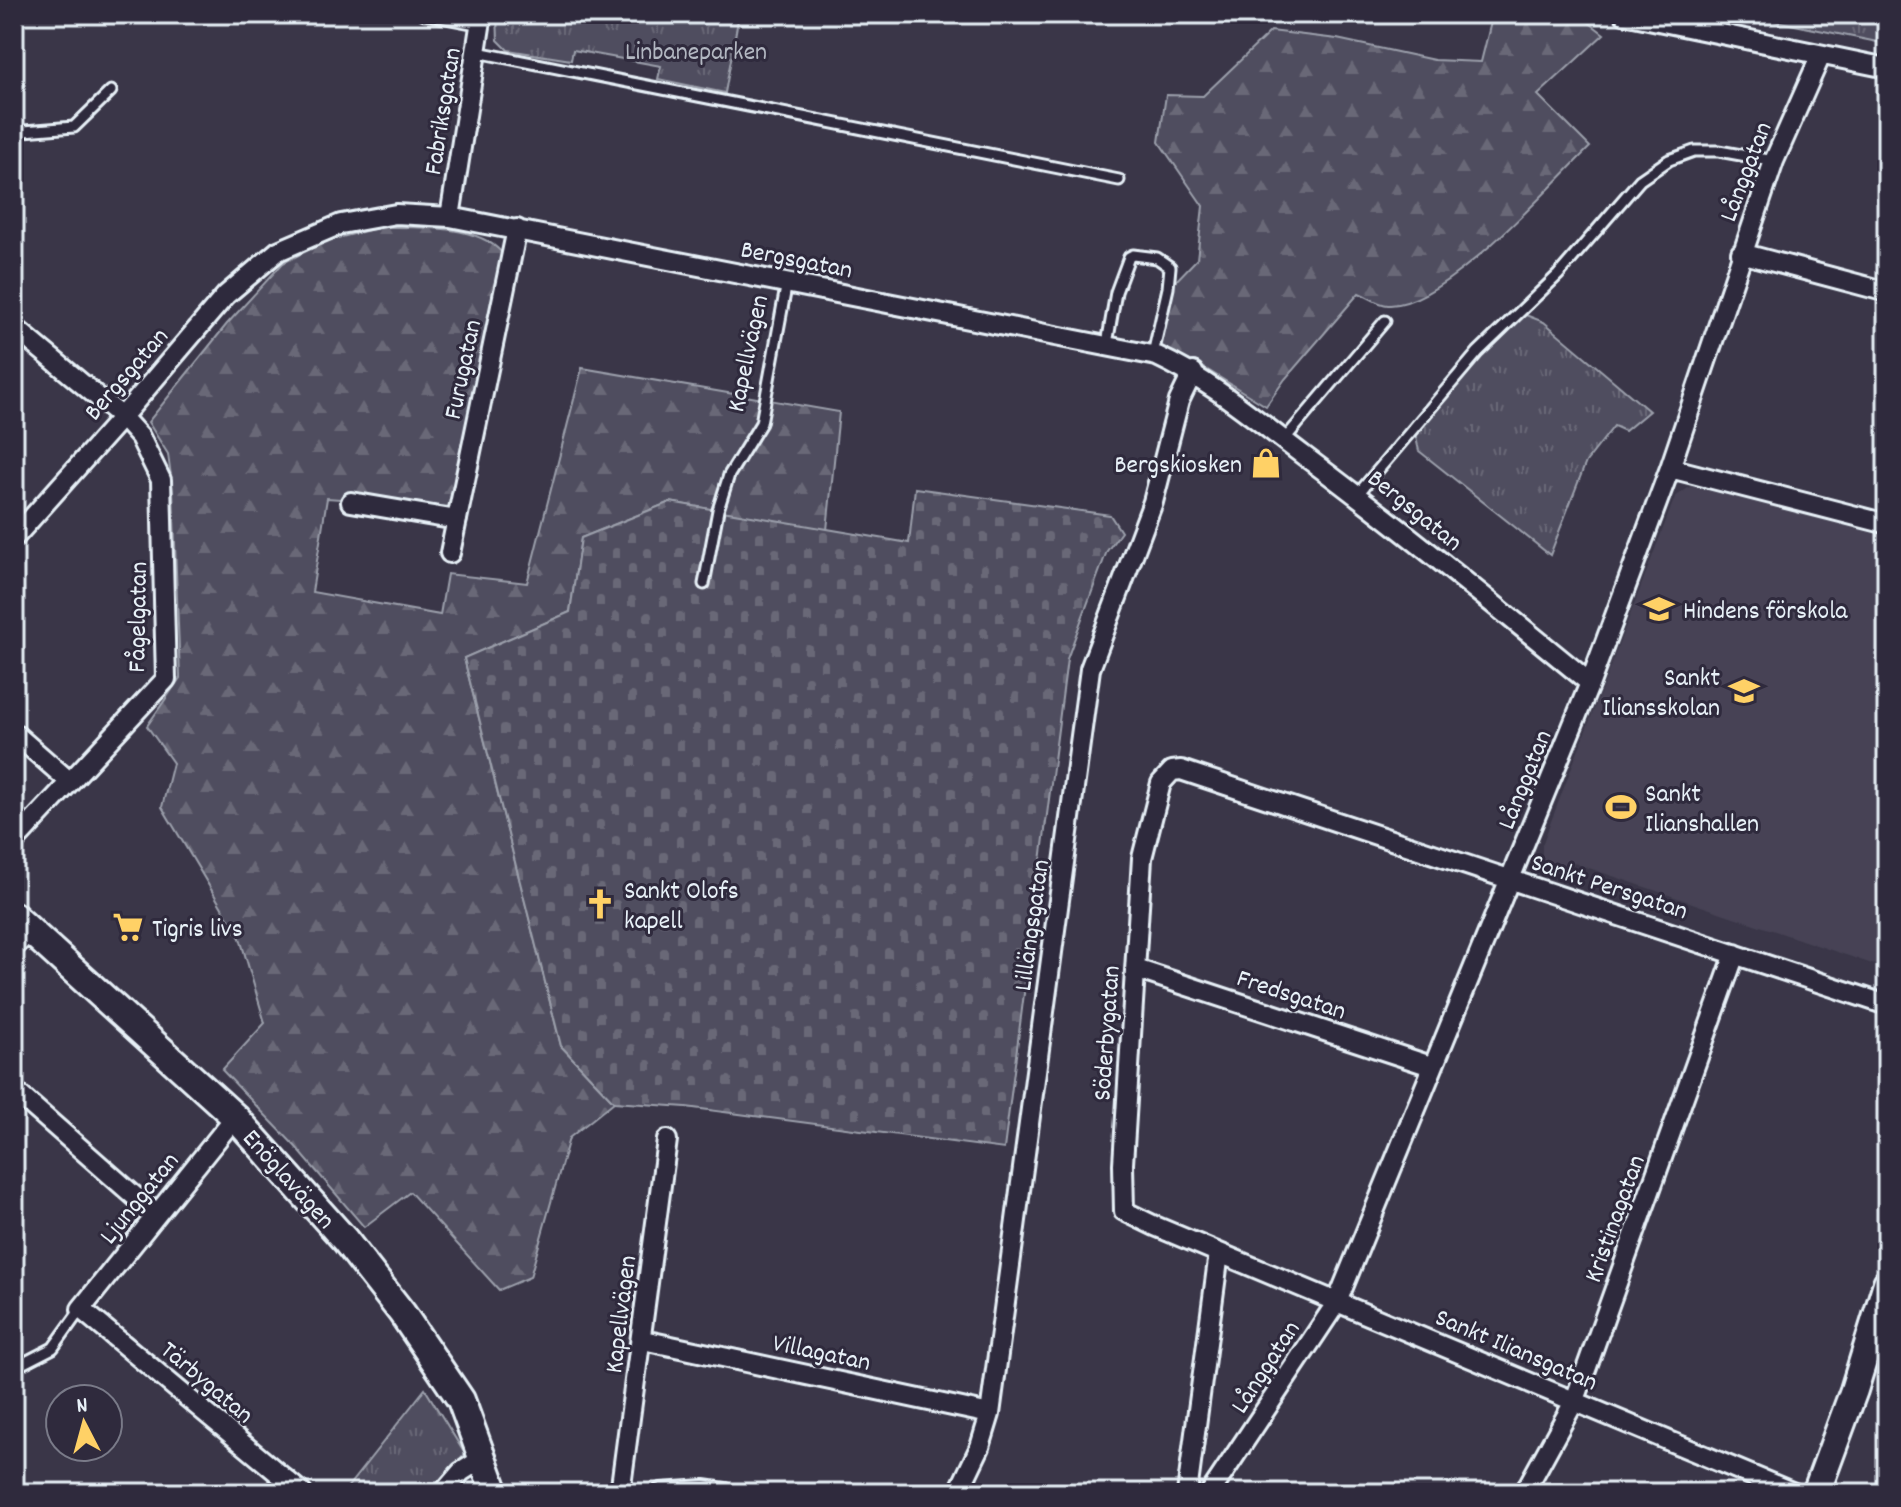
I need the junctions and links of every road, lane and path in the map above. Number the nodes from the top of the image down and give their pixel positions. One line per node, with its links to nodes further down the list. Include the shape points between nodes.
1 (424, 14): 3 (lane)
2 (1624, 14): 5 (street)
3 (482, 19): 4 (street, Fabriksgatan)
4 (477, 52): 10 (lane); 11 (street, Fabriksgatan)
5 (1821, 55): 6 (street); 9 (street, Långgatan)
6 (1887, 68)
7 (111, 91): 8 (lane, via 74,127 24,131)
8 (14, 141)
9 (1774, 161): 13 (street, Långgatan); 24 (lane, via 1694,151 1640,180 1558,275 1478,352)
10 (1119, 180)
11 (450, 217): 12 (street, Bergsgatan); 21 (street, Bergsgatan, via 396,214 341,224 278,251 226,295)
12 (517, 229): 14 (street, Bergsgatan); 26 (street, Furugatan)
13 (1741, 253): 15 (street); 23 (street, Långgatan)
14 (787, 282): 18 (street, Bergsgatan); 30 (lane, Kapellvägen, via 761,423 729,475)
15 (1887, 292)
16 (1385, 321): 22 (lane)
17 (14, 327): 21 (street, Fågelgatan)
18 (1107, 344): 19 (street, Bergsgatan); 19 (lane, via 1116,292 1129,257 1157,258 1170,267)
19 (1153, 354): 20 (street, Bergsgatan)
20 (1193, 372): 22 (street, Bergsgatan); 53 (street, Lillängsgatan, via 1179,401 1153,502 1090,669)
21 (122, 417): 28 (street, Bergsgatan); 34 (street, Fågelgatan, via 140,437 161,480 166,679)
22 (1284, 440): 24 (street, Bergsgatan)
23 (1670, 468): 27 (street); 31 (street, Långgatan)
24 (1357, 495): 31 (street, Bergsgatan)
25 (351, 502): 26 (street)
26 (457, 520): 29 (street, Furugatan)
27 (1887, 524)
28 (14, 538)
29 (450, 553)
30 (704, 584)
31 (1590, 683): 36 (street, Långgatan)
32 (14, 733): 34 (street)
33 (1181, 770): 36 (street, Sankt Persgatan); 39 (street, Söderbygatan, via 1172,771 1161,783 1142,858)
34 (69, 781): 35 (street, Fågelgatan)
35 (14, 842)
36 (1511, 880): 38 (street, Sankt Persgatan); 41 (street, Långgatan)
37 (19, 932): 43 (street, Enöglavägen)
38 (1735, 954): 40 (street, Sankt Persgatan); 52 (street, Kristinagatan)
39 (1136, 969): 41 (street, Fredsgatan); 46 (street, Söderbygatan, via 1124,1211)
40 (1887, 1005)
41 (1431, 1066): 48 (street, Långgatan)
42 (14, 1090): 45 (street)
43 (235, 1117): 45 (street, Ljunggatan); 54 (street, Enöglavägen, via 402,1313 461,1400)
44 (667, 1140): 50 (street, Kapellvägen)
45 (156, 1215): 49 (street, Ljunggatan)
46 (1219, 1253): 48 (street, Sankt Iliansgatan); 62 (street, Långgatan)
47 (1887, 1283): 66 (street)
48 (1337, 1302): 52 (street, Sankt Iliansgatan); 63 (street, Långgatan)
49 (81, 1309): 51 (lane, via 53,1348); 55 (street, Tärbygatan)
50 (643, 1340): 53 (street, Villagatan); 58 (street, Kapellvägen)
51 (14, 1368)
52 (1575, 1400): 64 (street, Kristinagatan); 65 (street, Sankt Iliansgatan)
53 (990, 1414): 61 (street, Lillängsgatan)
54 (483, 1458): 56 (street); 57 (street, Enöglavägen)
55 (302, 1493)
56 (443, 1493)
57 (495, 1493)
58 (620, 1493)
59 (661, 1493): 60 (street)
60 (725, 1493)
61 (958, 1493)
62 (1187, 1493)
63 (1210, 1493)
64 (1524, 1493)
65 (1794, 1493)
66 (1816, 1493)

